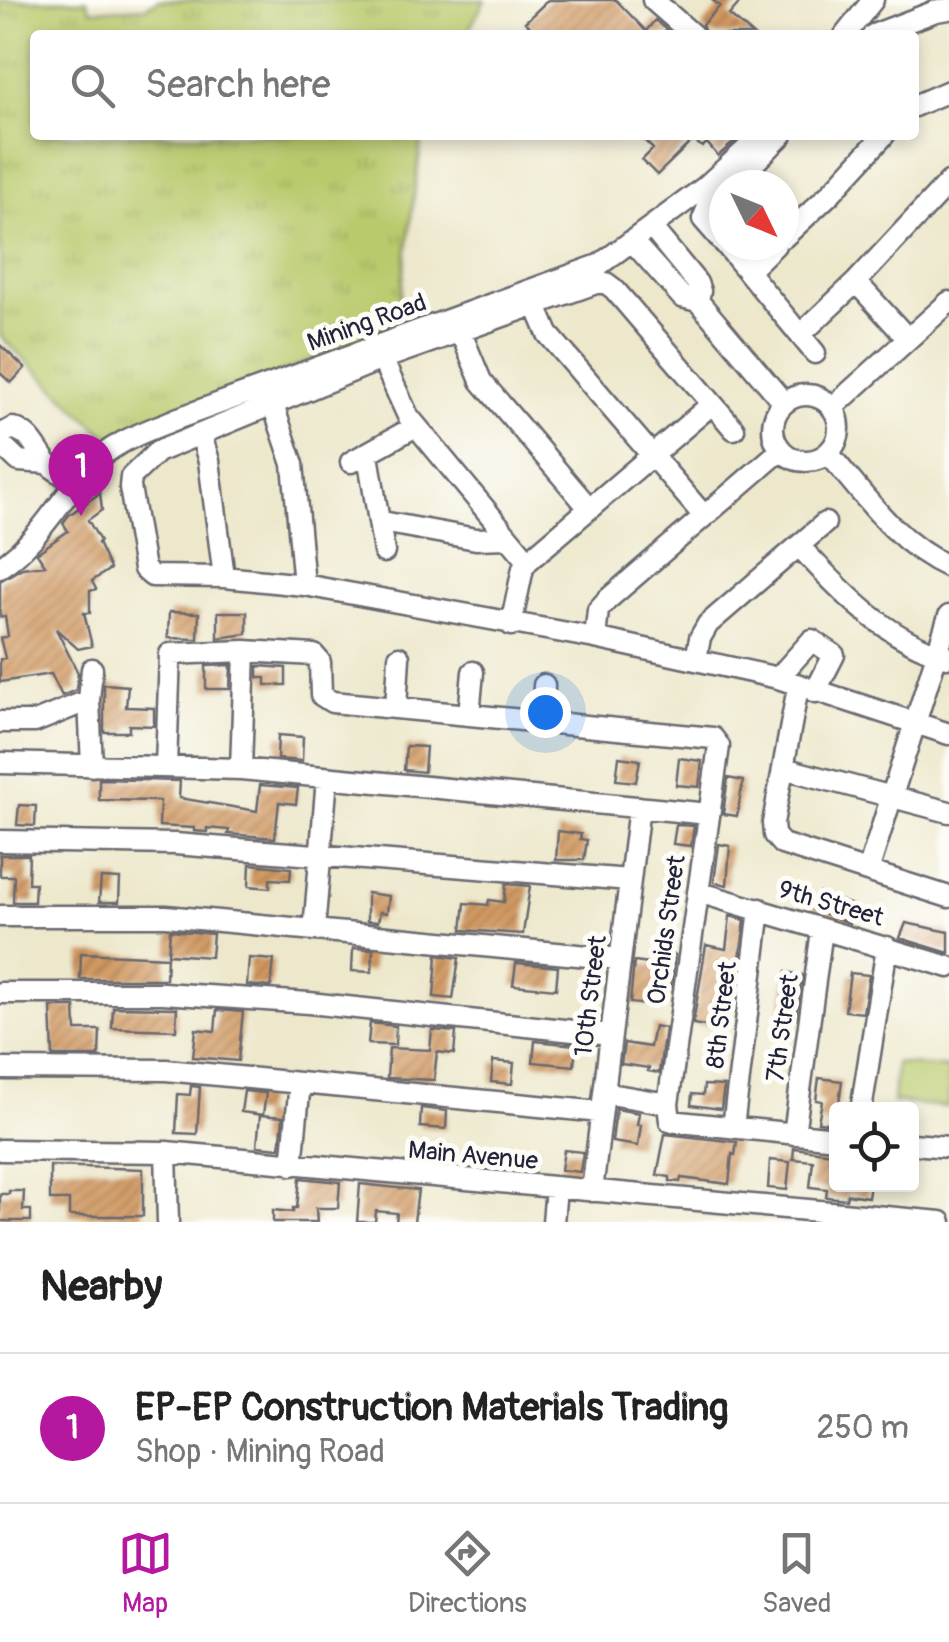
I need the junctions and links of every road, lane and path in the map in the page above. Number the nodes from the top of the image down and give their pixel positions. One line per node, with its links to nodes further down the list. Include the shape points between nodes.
1 (653, 0): 4 (street)
2 (874, 0): 5 (street)
3 (949, 9): 6 (street)
4 (687, 30)
5 (849, 30)
6 (885, 30)
7 (949, 91): 8 (street)
8 (919, 104)
9 (757, 140): 15 (street, Mining Road)
10 (777, 140): 12 (street)
11 (879, 140): 14 (street)
12 (747, 170)
13 (949, 182): 21 (street)
14 (799, 223)
15 (652, 228): 16 (street, Mining Road); 19 (street)
16 (633, 242): 19 (street); 40 (street, Mining Road, via 578,274 141,433 107,452)
17 (739, 260): 20 (street)
18 (759, 260): 20 (street)
19 (665, 262): 30 (street, via 697,283 698,301)
20 (748, 270): 25 (street)
21 (856, 282): 25 (street); 26 (street)
22 (949, 302): 26 (street)
23 (536, 306): 24 (street); 29 (street, via 606,283); 39 (street, via 548,334)
24 (461, 332): 28 (street); 41 (street, via 482,381)
25 (800, 335): 27 (street)
26 (908, 339): 32 (street)
27 (815, 353)
28 (382, 359): 31 (street); 33 (street)
29 (712, 404): 34 (street); 39 (street)
30 (784, 404): 32 (street, via 804,395); 37 (street, via 774,421)
31 (273, 405): 35 (street); 52 (street, via 293,464)
32 (832, 408): 38 (street, via 838,436)
33 (416, 426): 43 (street, via 359,458); 45 (street)
34 (734, 428)
35 (201, 435): 51 (street); 51 (street, via 157,452 130,487 148,574)
36 (0, 439): 40 (street, via 20,461 47,463)
37 (781, 450): 38 (street, via 809,462); 42 (street)
38 (828, 453): 50 (street, via 892,527)
39 (652, 455): 41 (street); 42 (street)
40 (76, 484): 49 (street, Mining Road, via 29,545)
41 (589, 508): 48 (street)
42 (704, 516): 55 (street, via 598,610)
43 (382, 522): 45 (street, via 476,539); 47 (street)
44 (825, 523): 46 (street)
45 (508, 538): 48 (street)
46 (799, 546): 58 (street, via 870,617); 59 (street, via 708,624)
47 (384, 552)
48 (528, 561): 54 (street)
49 (0, 566)
50 (949, 567)
51 (224, 577): 52 (street)
52 (304, 585): 54 (street)
53 (949, 616): 58 (street)
54 (511, 625): 55 (street)
55 (595, 638): 59 (street)
56 (246, 651): 66 (street, via 314,654 325,700); 74 (street, via 170,654); 76 (street)
57 (399, 656): 66 (street)
58 (943, 656): 70 (street)
59 (696, 658): 62 (street)
60 (92, 668): 65 (street)
61 (473, 672): 67 (street)
62 (778, 678): 64 (street); 64 (street, via 812,640 834,655)
63 (544, 685): 69 (street)
64 (807, 689): 70 (street); 75 (street)
65 (88, 700): 68 (street, via 36,722); 73 (street)
66 (396, 708): 67 (street)
67 (468, 715): 69 (street)
68 (0, 722)
69 (543, 722): 81 (street, Orchids Street, via 713,738 720,746)
70 (915, 724): 71 (street); 78 (street)
71 (949, 734)
72 (0, 763): 73 (street)
73 (92, 766): 74 (street)
74 (166, 766): 76 (street)
75 (783, 768): 78 (street); 84 (street, via 774,835 782,844)
76 (241, 769): 77 (street)
77 (327, 778): 79 (street); 83 (street)
78 (892, 797): 80 (street); 84 (street)
79 (639, 807): 81 (street); 85 (street, 10th Street)
80 (949, 812)
81 (709, 814): 86 (street, Orchids Street)
82 (0, 840): 83 (street, via 175,844)
83 (319, 857): 85 (street); 90 (street)
84 (868, 871): 87 (street)
85 (630, 880): 93 (street, 10th Street)
86 (698, 892): 88 (street, 9th Street); 101 (street, Orchids Street)
87 (949, 896)
88 (760, 910): 91 (street, 9th Street); 102 (street, 8th Street)
89 (0, 916): 90 (street, via 166,916)
90 (314, 930): 93 (street)
91 (822, 930): 92 (street, 9th Street); 103 (street, 7th Street)
92 (887, 947): 94 (street, 9th Street); 99 (street)
93 (620, 959): 96 (street, 10th Street)
94 (949, 967)
95 (0, 993): 96 (street, via 164,993)
96 (611, 1035): 100 (street, 10th Street)
97 (0, 1068): 98 (street, via 166,1070)
98 (300, 1083): 100 (street); 109 (street)
99 (861, 1102)
100 (603, 1103): 101 (street); 111 (street, 10th Street)
101 (669, 1112): 102 (street)
102 (733, 1128): 103 (street)
103 (794, 1134): 104 (street)
104 (829, 1137)
105 (919, 1145): 106 (street)
106 (949, 1147)
107 (0, 1150): 108 (street, Main Avenue)
108 (166, 1152): 109 (street, Main Avenue); 112 (street)
109 (292, 1166): 110 (street, Main Avenue)
110 (556, 1188): 111 (street, Main Avenue); 113 (street)
111 (592, 1191): 114 (street, Main Avenue)
112 (168, 1222)
113 (553, 1222)
114 (941, 1222)

